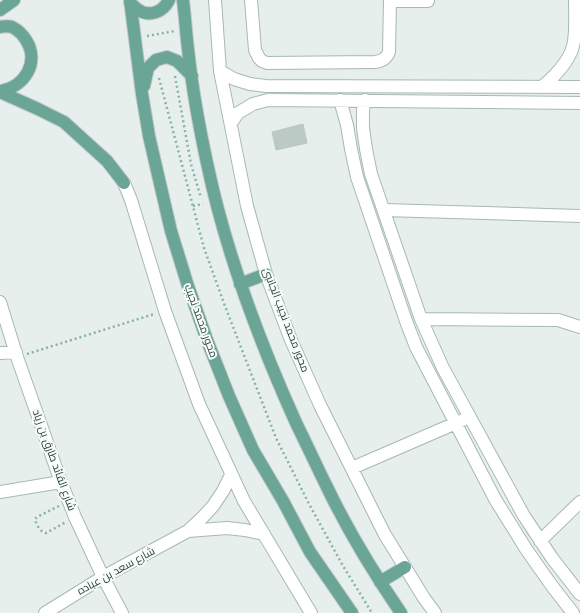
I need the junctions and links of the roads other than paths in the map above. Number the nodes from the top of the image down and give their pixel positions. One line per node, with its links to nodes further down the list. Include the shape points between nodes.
1 (14, 0): 10 (main road)
2 (169, 0): 8 (main road, via 163,9 146,14)
3 (183, 0): 13 (main road)
4 (215, 0): 12 (street, محور محمد نجيب الجانبى)
5 (252, 0): 6 (street, via 255,50 259,58 267,63 384,60 389,52)
6 (390, 0): 9 (street)
7 (575, 0): 14 (street, via 574,42 562,67)
8 (130, 1): 17 (main road, محور محمد نجيب)
9 (428, 1)
10 (0, 10)
11 (0, 27): 16 (main road, via 11,27 23,35 30,48 31,63 20,82 8,90)
12 (220, 71): 14 (street, via 234,79 266,86); 21 (street, محور محمد نجيب الجانبى)
13 (192, 76): 17 (main road, via 178,62 167,57 156,60 148,68); 26 (main road, via 207,164)
14 (542, 87): 15 (street)
15 (580, 87)
16 (0, 91): 22 (main road, via 64,122 107,161)
17 (142, 94): 51 (main road, محور محمد نجيب, via 171,231 190,293 229,396 253,450 310,552)
18 (340, 100): 19 (street); 21 (street, via 268,100 253,104 238,113); 33 (street, via 357,177 406,321 416,347)
19 (365, 100): 20 (street); 23 (street, via 363,128 366,149 371,174)
20 (580, 103)
21 (231, 123): 25 (street, محور محمد نجيب الجانبى, via 247,206)
22 (124, 183): 35 (street, via 165,311 199,404)
23 (384, 210): 24 (street); 28 (street)
24 (580, 216)
25 (266, 274): 26 (main road); 34 (street, محور محمد نجيب الجانبى, via 291,340)
26 (240, 284): 46 (main road, via 256,330 302,436 326,486)
27 (0, 302): 31 (street, شارع القائد طارق بن زياد)
28 (421, 319): 29 (street, via 558,320); 32 (street, via 443,368)
29 (580, 327)
30 (0, 353): 31 (street)
31 (16, 354): 36 (street, شارع القائد طارق بن زياد)
32 (470, 417): 33 (street); 41 (street)
33 (456, 424): 34 (street); 44 (street, via 495,499)
34 (352, 468): 43 (street, محور محمد نجيب الجانبى, via 385,535)
35 (231, 475): 39 (street, شارع سعد بن عباده, via 213,506); 40 (street)
36 (61, 482): 37 (street); 45 (street, شارع القائد طارق بن زياد)
37 (0, 492)
38 (580, 502): 41 (street)
39 (188, 532): 40 (street, شارع سعد بن عباده, via 227,528); 45 (street, شارع سعد بن عباده)
40 (264, 534): 50 (street)
41 (540, 541): 42 (street)
42 (552, 558): 44 (street); 47 (street)
43 (405, 567): 46 (main road); 53 (street, محور محمد نجيب الجانبى)
44 (539, 568): 54 (street)
45 (103, 577): 48 (street, شارع سعد بن عباده); 49 (street, شارع القائد طارق بن زياد)
46 (380, 582): 52 (main road)
47 (580, 594)
48 (45, 613)
49 (122, 613)
50 (311, 613)
51 (352, 613)
52 (400, 613)
53 (435, 613)
54 (573, 613)

